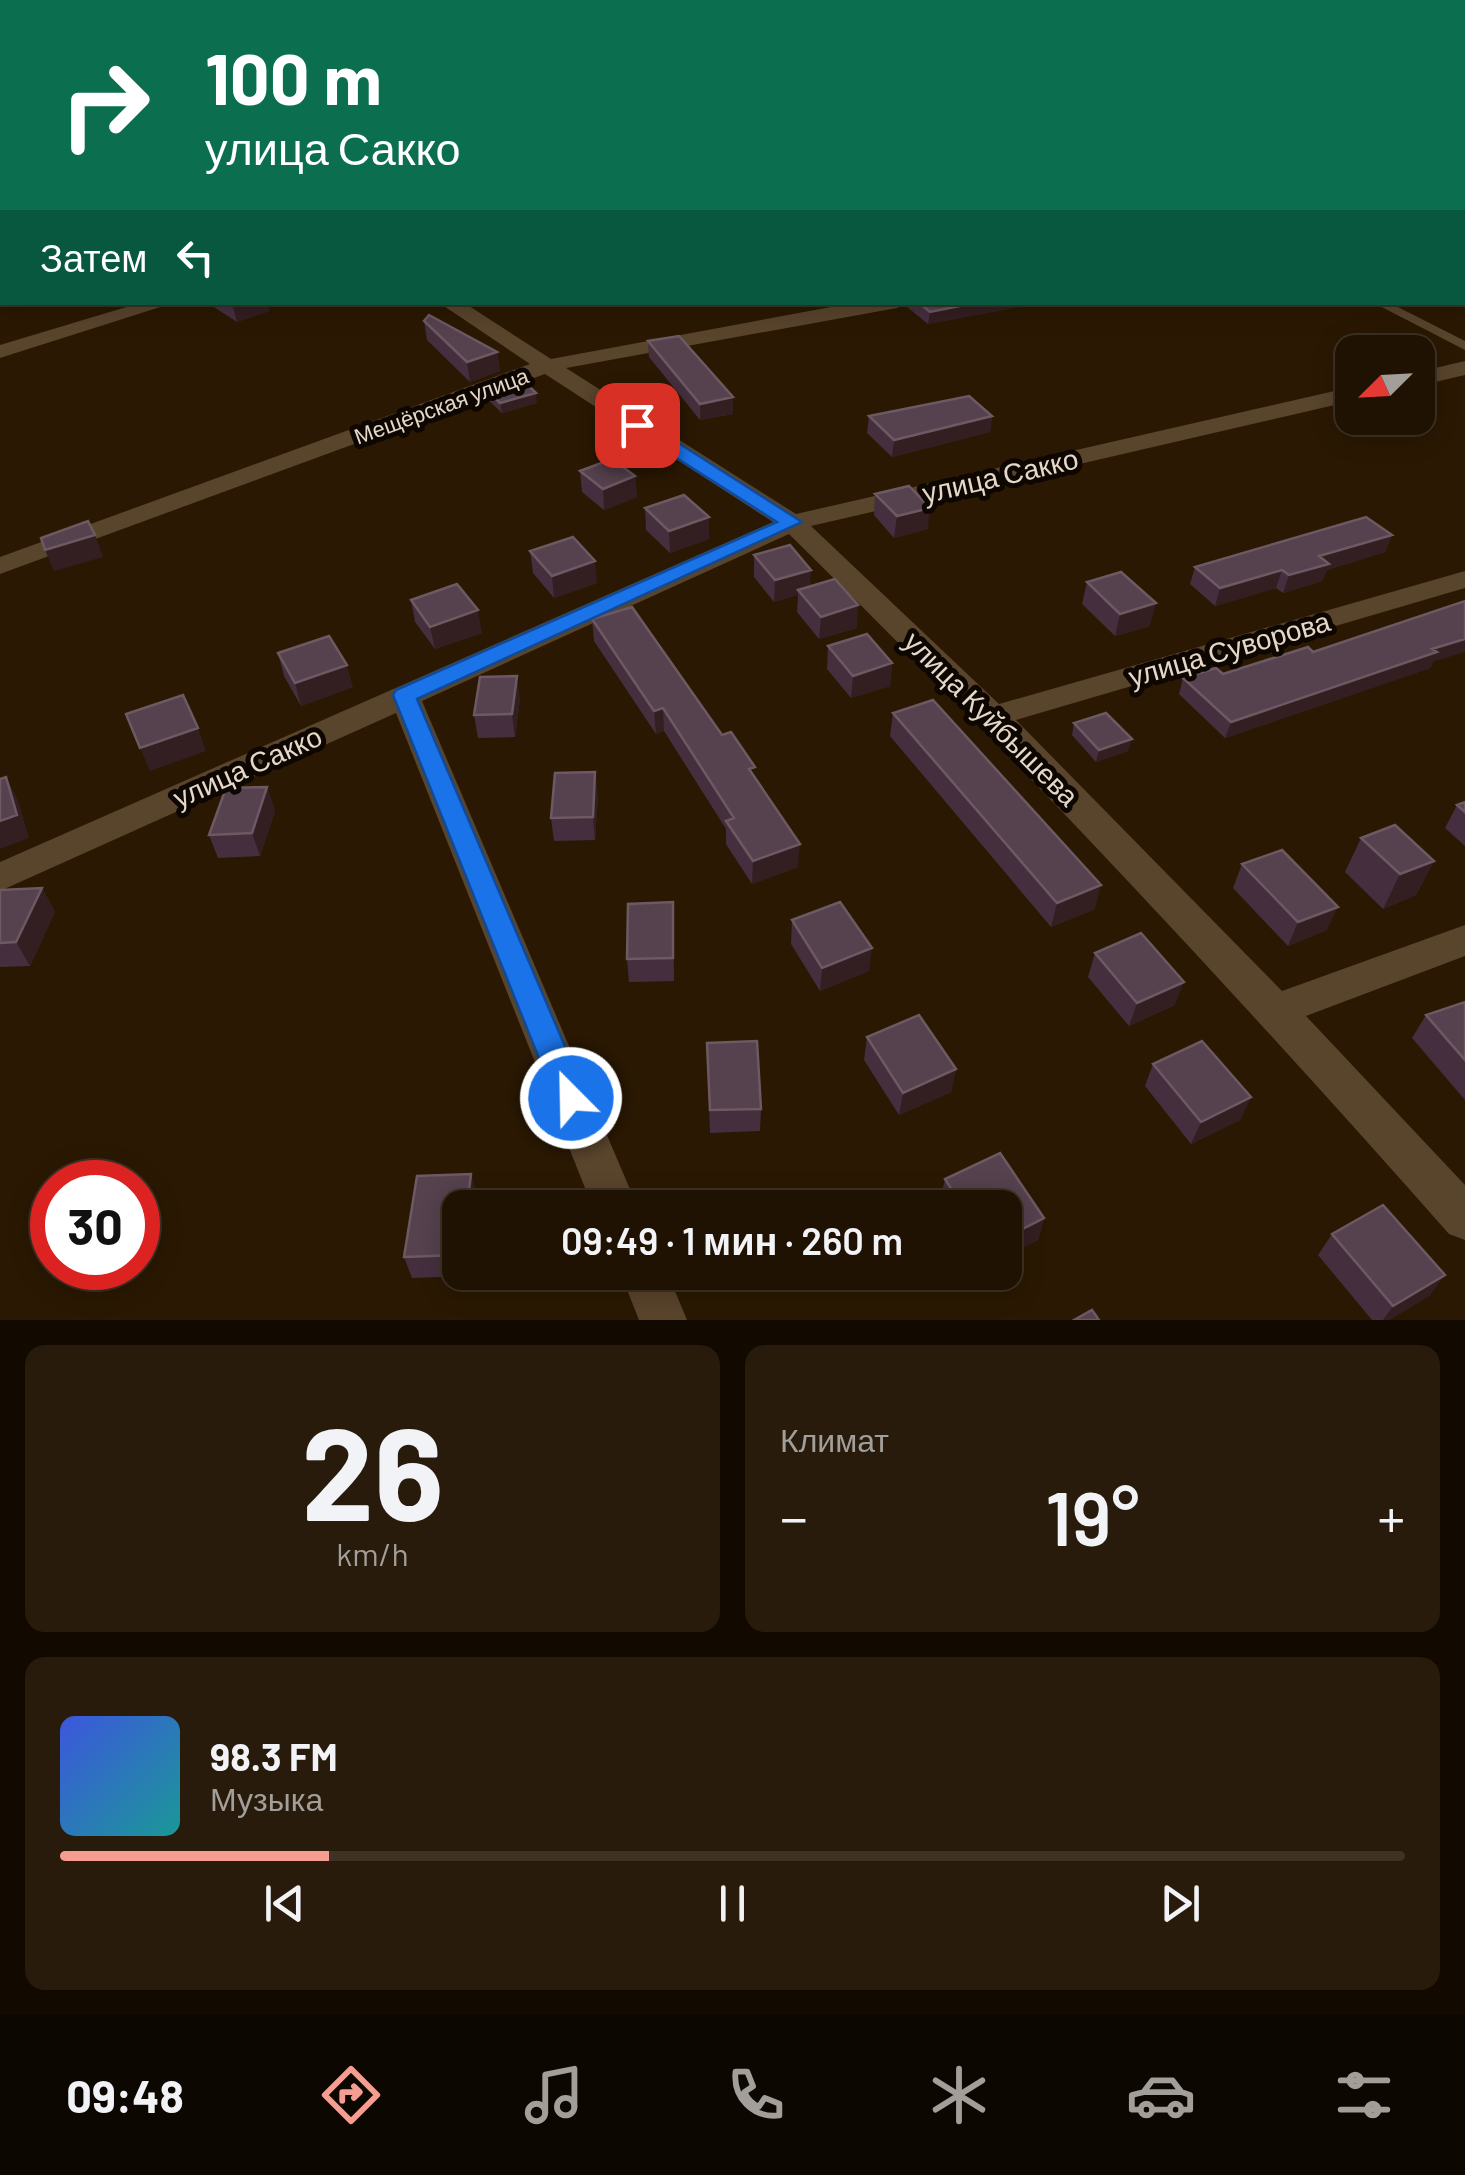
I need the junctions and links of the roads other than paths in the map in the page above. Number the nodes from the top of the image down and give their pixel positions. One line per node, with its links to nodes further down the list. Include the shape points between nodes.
1 (156, 305): 6 (street)
2 (452, 305): 7 (street, улица Куйбышева)
3 (880, 305): 7 (street, Мещёрская улица)
4 (1384, 305): 5 (lane)
5 (1465, 346)
6 (0, 352)
7 (544, 367): 11 (street, улица Куйбышева); 12 (street, Мещёрская улица)
8 (1465, 368): 9 (street)
9 (1435, 375)
10 (1335, 398): 11 (street, улица Сакко)
11 (792, 522): 14 (street, улица Сакко); 15 (street, улица Куйбышева)
12 (0, 566)
13 (1465, 579): 15 (street, улица Суворова)
14 (404, 695): 16 (street, улица Сакко); 19 (street)
15 (993, 716): 18 (street, улица Куйбышева)
16 (0, 878)
17 (1465, 940): 18 (street)
18 (1275, 1010): 20 (street, улица Куйбышева)
19 (609, 1190)
20 (1465, 1218)
21 (650, 1290): 22 (street)
22 (663, 1320)

